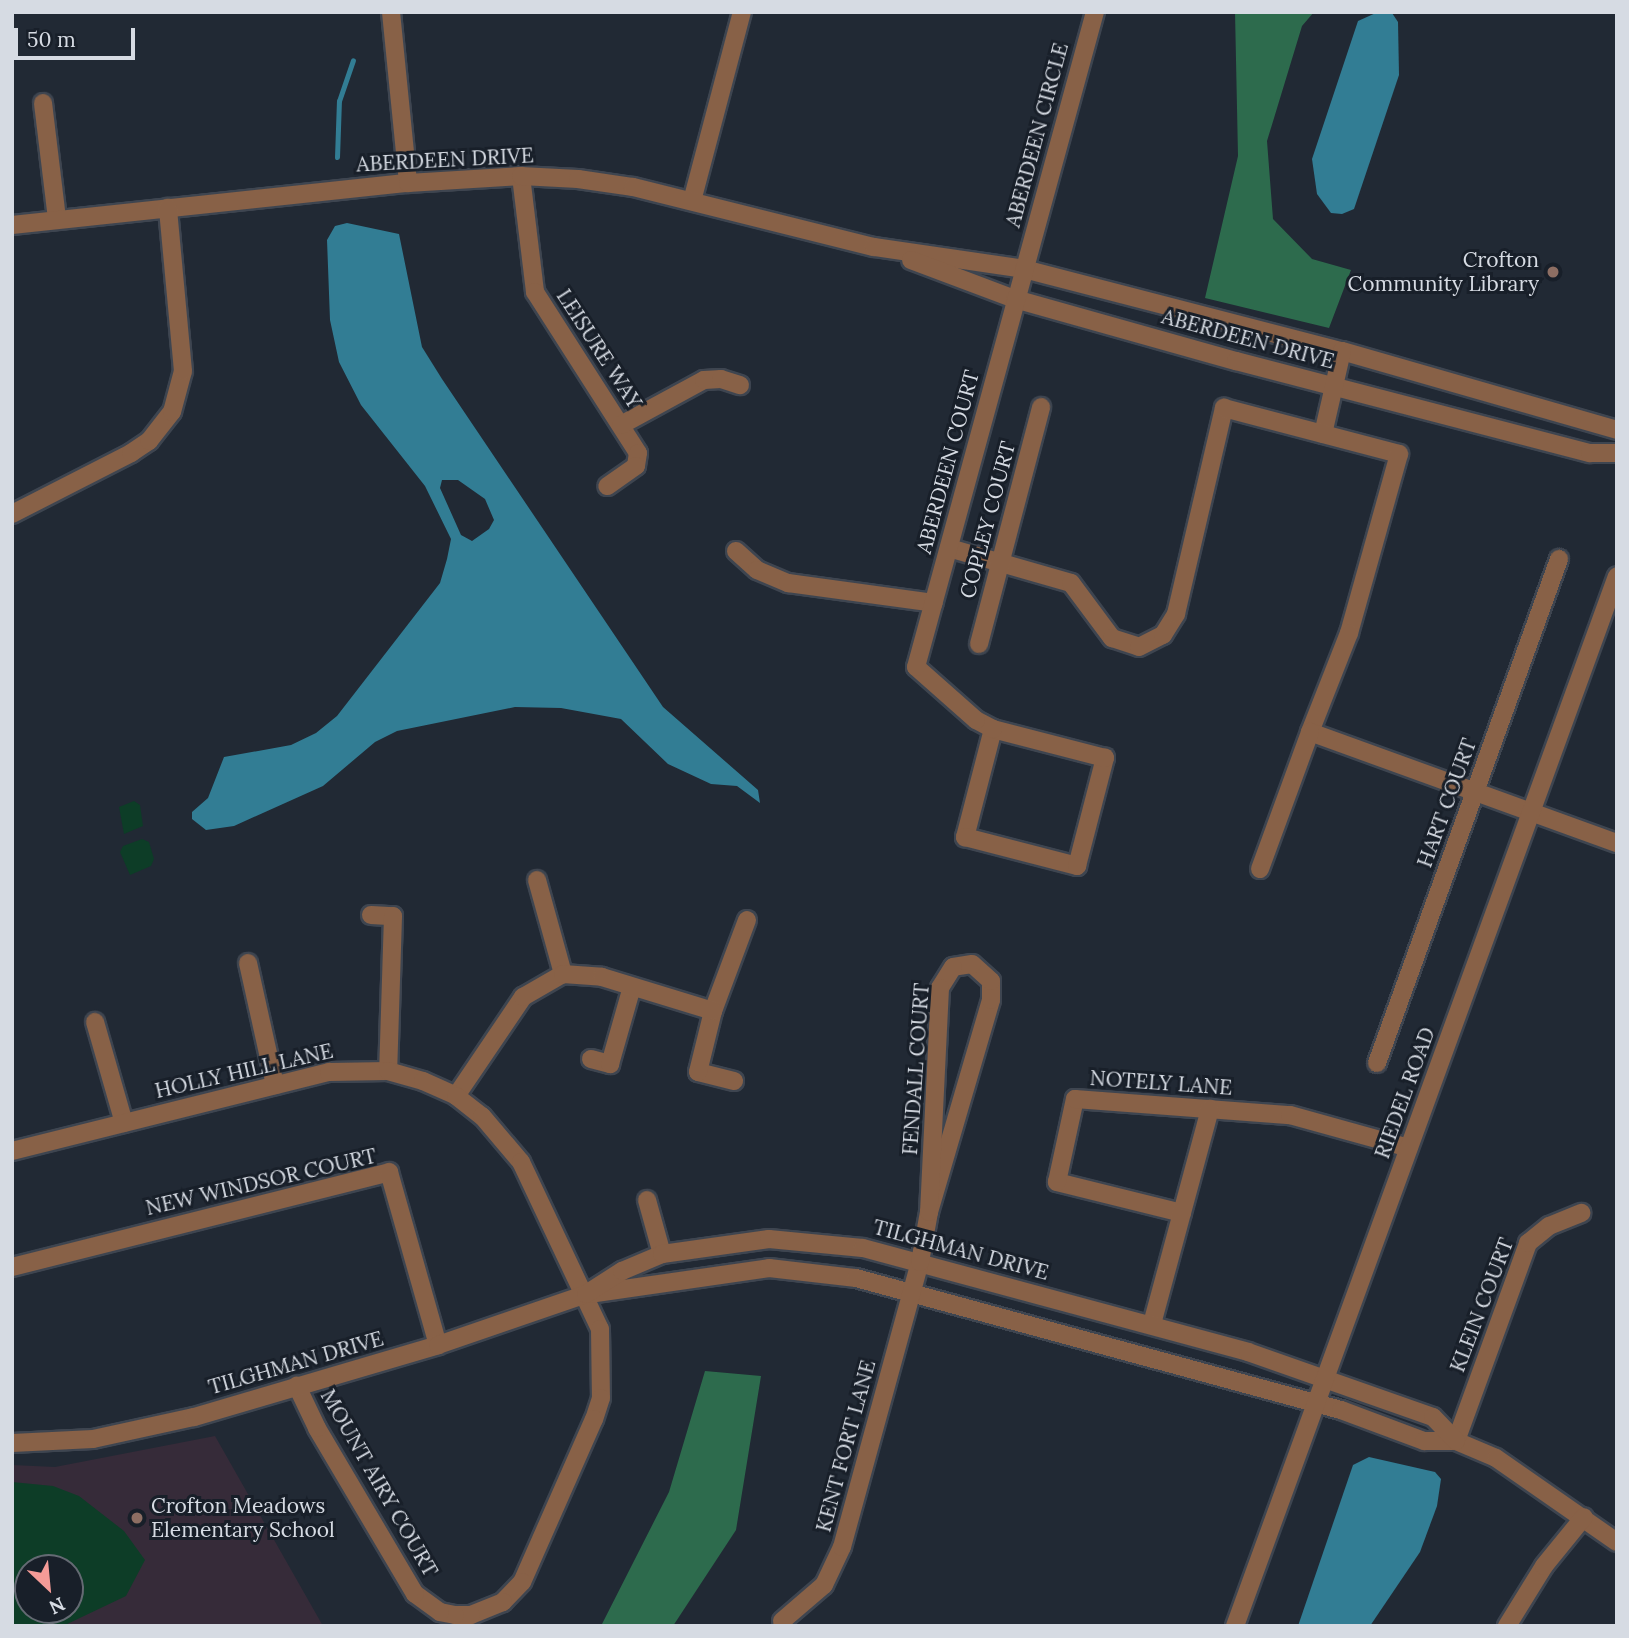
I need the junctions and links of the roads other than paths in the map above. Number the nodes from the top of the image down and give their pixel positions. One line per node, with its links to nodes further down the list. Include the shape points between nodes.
1 (391, 12): 6 (street)
2 (742, 12): 7 (street)
3 (1095, 12): 12 (street, ABERDEEN CIRCLE)
4 (43, 103): 9 (street)
5 (521, 176): 6 (street, ABERDEEN DRIVE); 7 (street, ABERDEEN DRIVE, via 619,185); 18 (street, LEISURE WAY, via 535,292)
6 (408, 183): 8 (street, ABERDEEN DRIVE)
7 (692, 201): 11 (street, ABERDEEN DRIVE)
8 (168, 208): 9 (street, ABERDEEN DRIVE); 23 (street, via 183,371 172,412 149,441 131,453)
9 (57, 219): 10 (street, ABERDEEN DRIVE)
10 (12, 225)
11 (874, 247): 12 (street, ABERDEEN DRIVE); 13 (street, ABERDEEN DRIVE)
12 (1024, 269): 13 (street, ABERDEEN COURT); 14 (street, ABERDEEN DRIVE)
13 (1015, 299): 15 (street, ABERDEEN DRIVE); 24 (street, ABERDEEN COURT)
14 (1342, 351): 15 (street); 19 (street, ABERDEEN DRIVE)
15 (1334, 385): 20 (street); 21 (street, ABERDEEN DRIVE, via 1590,453)
16 (740, 386): 18 (street, via 704,380)
17 (1041, 407): 27 (street, COPLEY COURT)
18 (621, 425): 22 (street, LEISURE WAY, via 639,461)
19 (1617, 430)
20 (1323, 434): 27 (street, via 1224,408 1176,614 1163,635 1151,643 1121,645 1071,583); 32 (street, via 1399,454 1349,634)
21 (1617, 453)
22 (607, 486)
23 (12, 514)
24 (949, 548): 27 (street); 29 (street, ABERDEEN COURT)
25 (736, 551): 29 (street, via 757,570 788,583)
26 (1559, 559): 33 (street, HART COURT)
27 (1001, 560): 30 (street, COPLEY COURT)
28 (1617, 576): 34 (street, RIEDEL ROAD)
29 (934, 603): 31 (street, ABERDEEN COURT, via 916,667 976,720)
30 (979, 644)
31 (993, 729): 31 (street, via 1105,758 1077,866 965,837)
32 (1310, 732): 33 (street); 36 (street)
33 (1475, 791): 34 (street); 46 (street, HART COURT)
34 (1531, 811): 35 (street); 53 (street, RIEDEL ROAD)
35 (1617, 843)
36 (1260, 869)
37 (537, 880): 41 (street)
38 (371, 915): 47 (street, via 393,916)
39 (747, 920): 43 (street)
40 (248, 963): 49 (street)
41 (562, 974): 42 (street, via 602,976); 50 (street, via 523,997)
42 (632, 987): 43 (street); 45 (street, via 610,1064)
43 (713, 1011): 48 (street, via 698,1072)
44 (95, 1022): 52 (street)
45 (591, 1059)
46 (1377, 1063)
47 (388, 1071): 49 (street, HOLLY HILL LANE, via 329,1072); 50 (street, HOLLY HILL LANE)
48 (734, 1081)
49 (275, 1085): 52 (street, HOLLY HILL LANE)
50 (456, 1096): 63 (street, HOLLY HILL LANE, via 482,1116 522,1162)
51 (1210, 1109): 53 (street, NOTELY LANE, via 1311,1119); 57 (street); 57 (street, NOTELY LANE, via 1075,1100 1057,1182)
52 (124, 1123): 54 (street, HOLLY HILL LANE)
53 (1409, 1148): 66 (street, RIEDEL ROAD)
54 (12, 1151)
55 (647, 1200): 59 (street)
56 (929, 1212): 56 (street, FENDALL COURT, via 991,1000 990,981 972,964 953,967 940,988); 60 (street, FENDALL COURT)
57 (1182, 1213): 64 (street)
58 (1581, 1213): 69 (street, KLEIN COURT, via 1549,1226 1528,1242)
59 (662, 1254): 60 (street, TILGHMAN DRIVE, via 769,1239 863,1248); 63 (street, TILGHMAN DRIVE, via 622,1271)
60 (920, 1262): 62 (street, KENT FORT LANE); 64 (street, TILGHMAN DRIVE)
61 (12, 1267): 65 (street, NEW WINDSOR COURT, via 389,1172)
62 (912, 1293): 63 (street, TILGHMAN DRIVE, via 820,1272 769,1268); 68 (street, TILGHMAN DRIVE); 73 (street, KENT FORT LANE, via 833,1569 812,1597)
63 (586, 1294): 65 (street, TILGHMAN DRIVE); 67 (street, MOUNT AIRY COURT, via 600,1329 601,1398 522,1582 503,1602 480,1612 440,1612 415,1594)
64 (1152, 1324): 66 (street, TILGHMAN DRIVE)
65 (438, 1345): 67 (street, TILGHMAN DRIVE)
66 (1325, 1380): 68 (street, RIEDEL ROAD); 69 (street, TILGHMAN DRIVE, via 1433,1417)
67 (297, 1386): 70 (street, TILGHMAN DRIVE, via 143,1430 93,1439)
68 (1316, 1405): 69 (street, TILGHMAN DRIVE, via 1424,1441); 74 (street, RIEDEL ROAD)
69 (1456, 1441): 71 (street, via 1496,1458)
70 (12, 1442)
71 (1584, 1517): 72 (street); 75 (street, via 1530,1586)
72 (1617, 1542)
73 (782, 1621)
74 (1235, 1626)
75 (1507, 1626)

